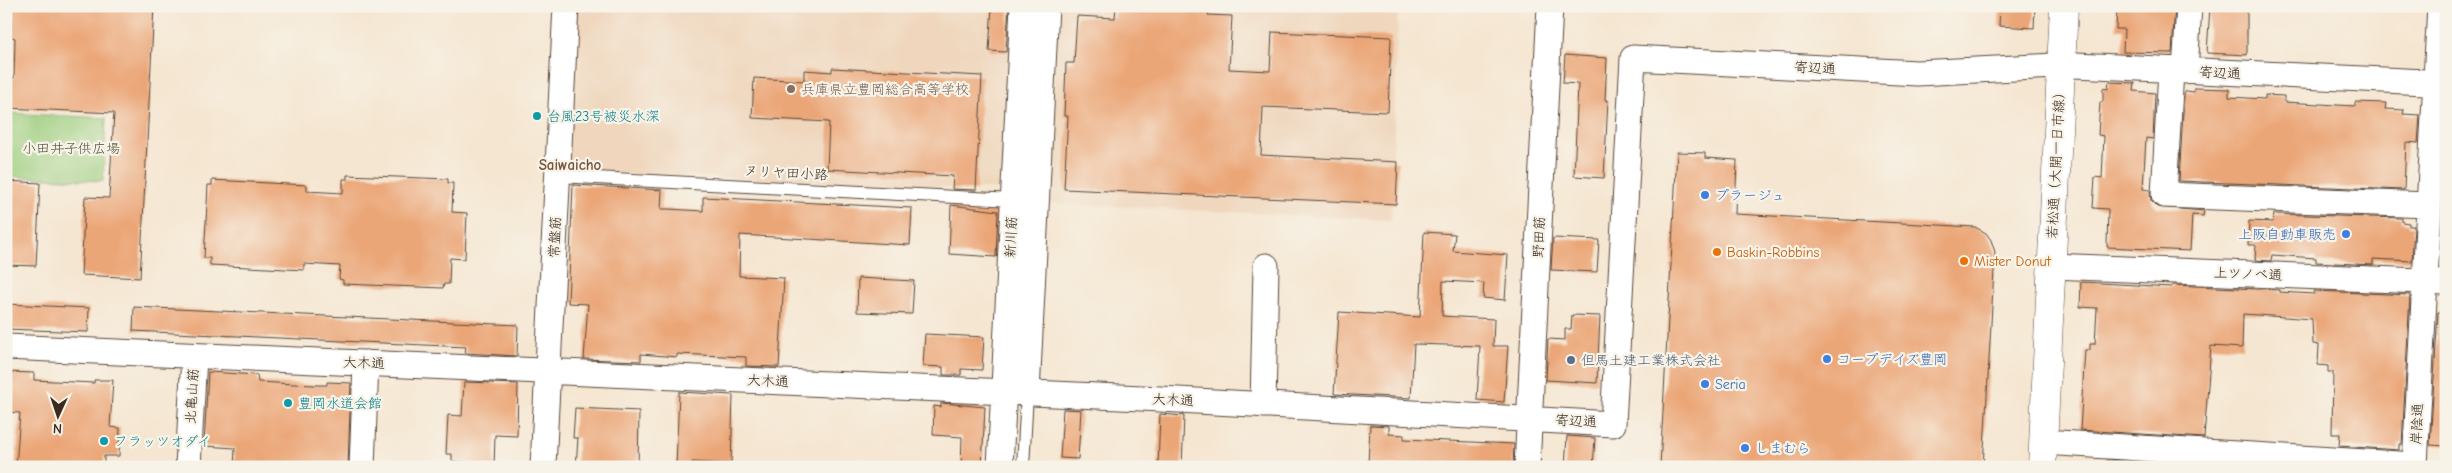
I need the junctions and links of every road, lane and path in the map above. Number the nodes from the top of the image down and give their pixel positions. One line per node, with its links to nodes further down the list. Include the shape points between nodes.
1 (566, 6): 12 (street, 常盤筋)
2 (1023, 6): 9 (street, 新川筋)
3 (1046, 6): 9 (street, 新川筋)
4 (1550, 6): 24 (street, 野田筋)
5 (2064, 6): 8 (street, 若松通（大開一日市線）)
6 (2189, 6): 10 (street)
7 (2440, 6): 11 (street)
8 (2061, 64): 10 (street, 寄辺通); 16 (street, 若松通（大開一日市線）); 24 (street, 寄辺通, via 1917,74 1633,58 1613,424)
9 (1032, 65): 13 (street, 新川筋); 22 (street, 新川筋)
10 (2178, 71): 11 (street, 寄辺通); 14 (street, via 2164,195)
11 (2441, 83): 14 (street)
12 (558, 176): 13 (lane, ヌリヤ田小路); 21 (street, 常盤筋)
13 (1013, 200): 22 (street, 新川筋)
14 (2429, 205): 17 (street)
15 (1266, 266): 23 (street)
16 (2051, 266): 17 (street, 上ツノベ通); 25 (street, 若松通（大開一日市線）)
17 (2436, 282): 25 (street, 岸陰通, via 2415,465)
18 (6, 347): 19 (street, 大木通)
19 (194, 356): 20 (street, 大木通); 26 (street, 北亀山筋)
20 (366, 363): 21 (street, 大木通); 27 (street)
21 (548, 371): 22 (street, 大木通); 28 (street, 常盤筋)
22 (1015, 393): 23 (street, 大木通); 29 (street, 新川筋); 30 (lane, 新川筋)
23 (1263, 404): 24 (street, 大木通)
24 (1530, 418): 31 (street, 野田筋)
25 (2043, 454)
26 (188, 467)
27 (362, 467)
28 (543, 467)
29 (1000, 467)
30 (1023, 467)
31 (1527, 467)

